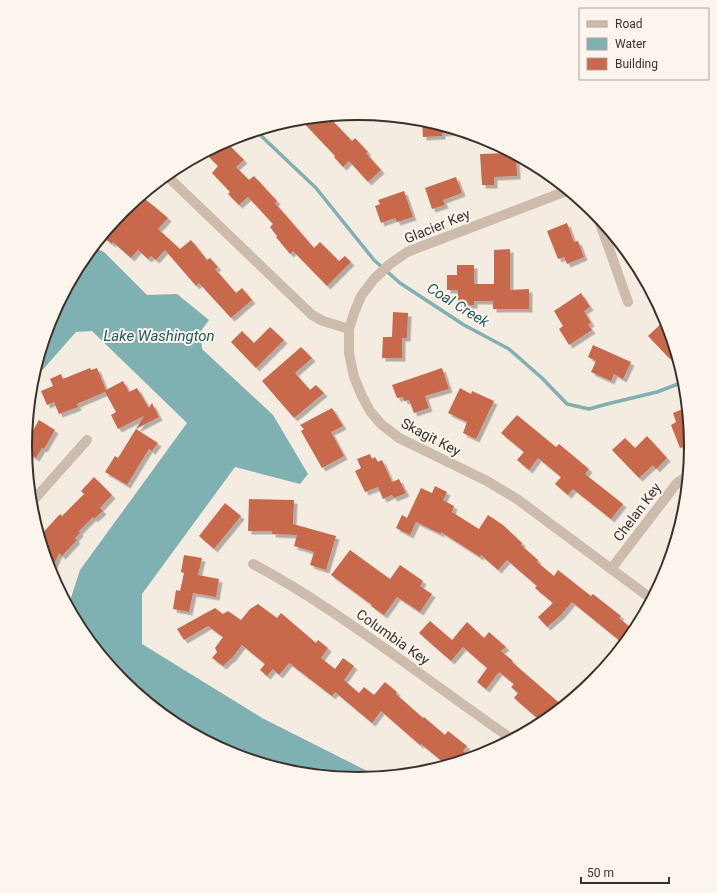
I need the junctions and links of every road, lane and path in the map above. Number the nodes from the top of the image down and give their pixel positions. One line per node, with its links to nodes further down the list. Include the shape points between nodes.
1 (171, 179): 5 (street, via 312,315)
2 (563, 192): 5 (street, Glacier Key, via 407,252 377,276 361,296)
3 (602, 229): 4 (street)
4 (628, 302)
5 (349, 329): 10 (street, Skagit Key, via 354,377 370,411 381,424 399,438 487,481 517,499)
6 (87, 440): 8 (street)
7 (683, 479): 10 (street, Chelan Key)
8 (36, 496)
9 (253, 564): 12 (street, Columbia Key, via 360,631)
10 (611, 569): 11 (street, Skagit Key)
11 (648, 596)
12 (508, 736)

